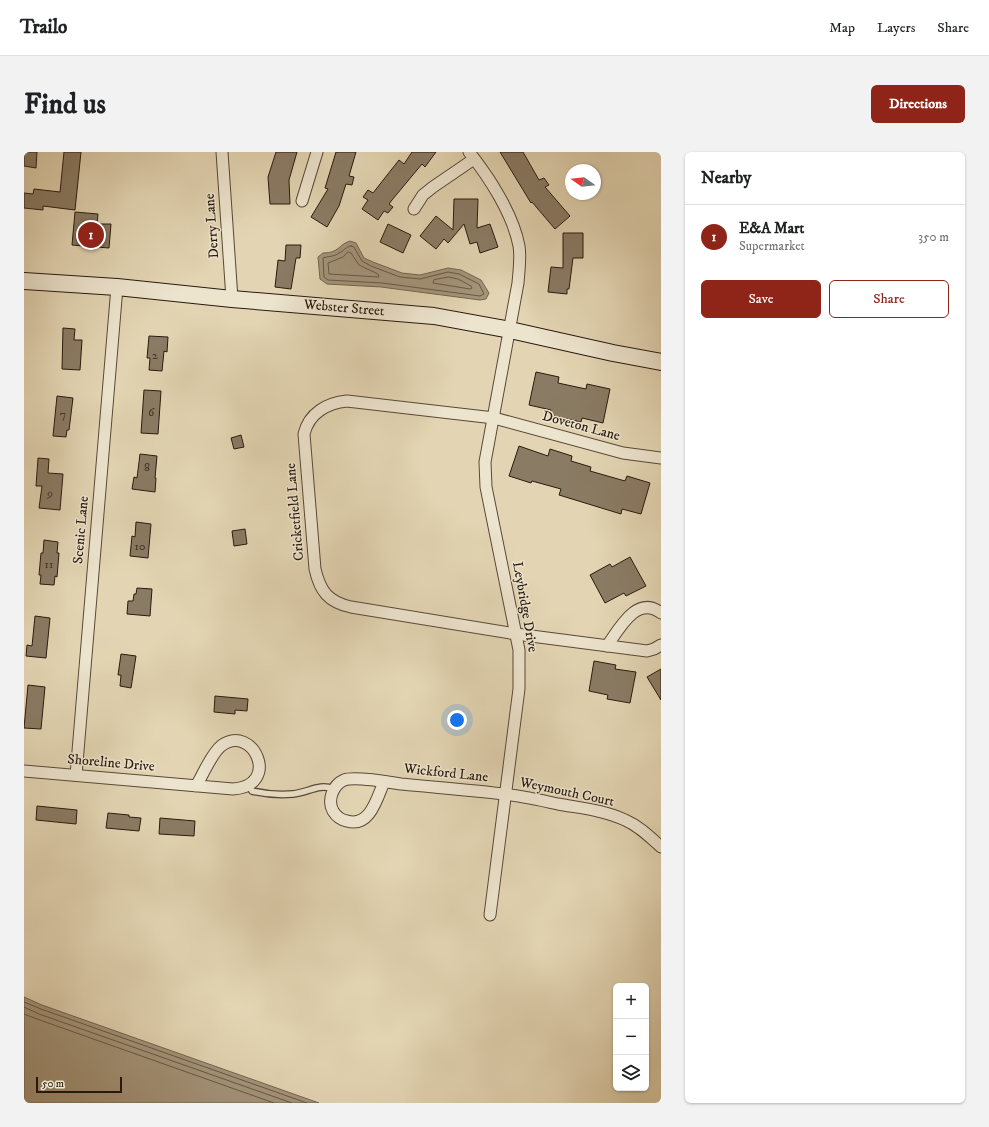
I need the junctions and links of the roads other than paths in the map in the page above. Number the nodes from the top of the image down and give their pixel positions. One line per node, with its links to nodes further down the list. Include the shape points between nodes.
1 (222, 152): 8 (street, Derry Lane)
2 (317, 152): 4 (street)
3 (472, 155): 5 (street, via 422,195); 9 (street, Leybridge Drive, via 505,208 514,228 518,246 520,263)
4 (302, 201)
5 (414, 209)
6 (24, 282): 7 (main road, Webster Street)
7 (117, 287): 8 (main road, Webster Street); 18 (street, Scenic Lane)
8 (232, 299): 9 (main road, Webster Street, via 434,316)
9 (510, 330): 10 (main road, Webster Street); 11 (street, Leybridge Drive)
10 (661, 362)
11 (494, 418): 12 (street, Doveton Lane, via 623,453); 14 (street, Leybridge Drive, via 485,462 486,487); 14 (street, Cricketfield Lane, via 347,401 329,404 312,417 304,434 315,568 318,583 325,594 343,606)
12 (661, 458)
13 (661, 614): 16 (street, via 648,608 635,611)
14 (516, 634): 16 (street, Cricketfield Lane); 23 (street, Leybridge Drive, via 519,650 519,689)
15 (661, 645): 16 (street, Cricketfield Lane, via 647,651)
16 (607, 646)
17 (24, 771): 18 (street, Shoreline Drive)
18 (76, 775): 21 (street, Shoreline Drive)
19 (384, 782): 22 (street, Wickford Lane, via 351,779 344,780); 22 (street, Wickford Lane, via 370,814 358,822 350,822 337,816 331,804); 23 (street, Wickford Lane)
20 (249, 785): 21 (street, Shoreline Drive, via 241,789); 21 (street, via 258,773 258,757 249,745 234,741 215,752); 22 (lane, via 252,791 284,794 325,786)
21 (196, 786)
22 (333, 789)
23 (505, 794): 24 (street, Weymouth Court, via 608,814 639,828); 25 (street, Leybridge Drive)
24 (661, 847)
25 (490, 915)

